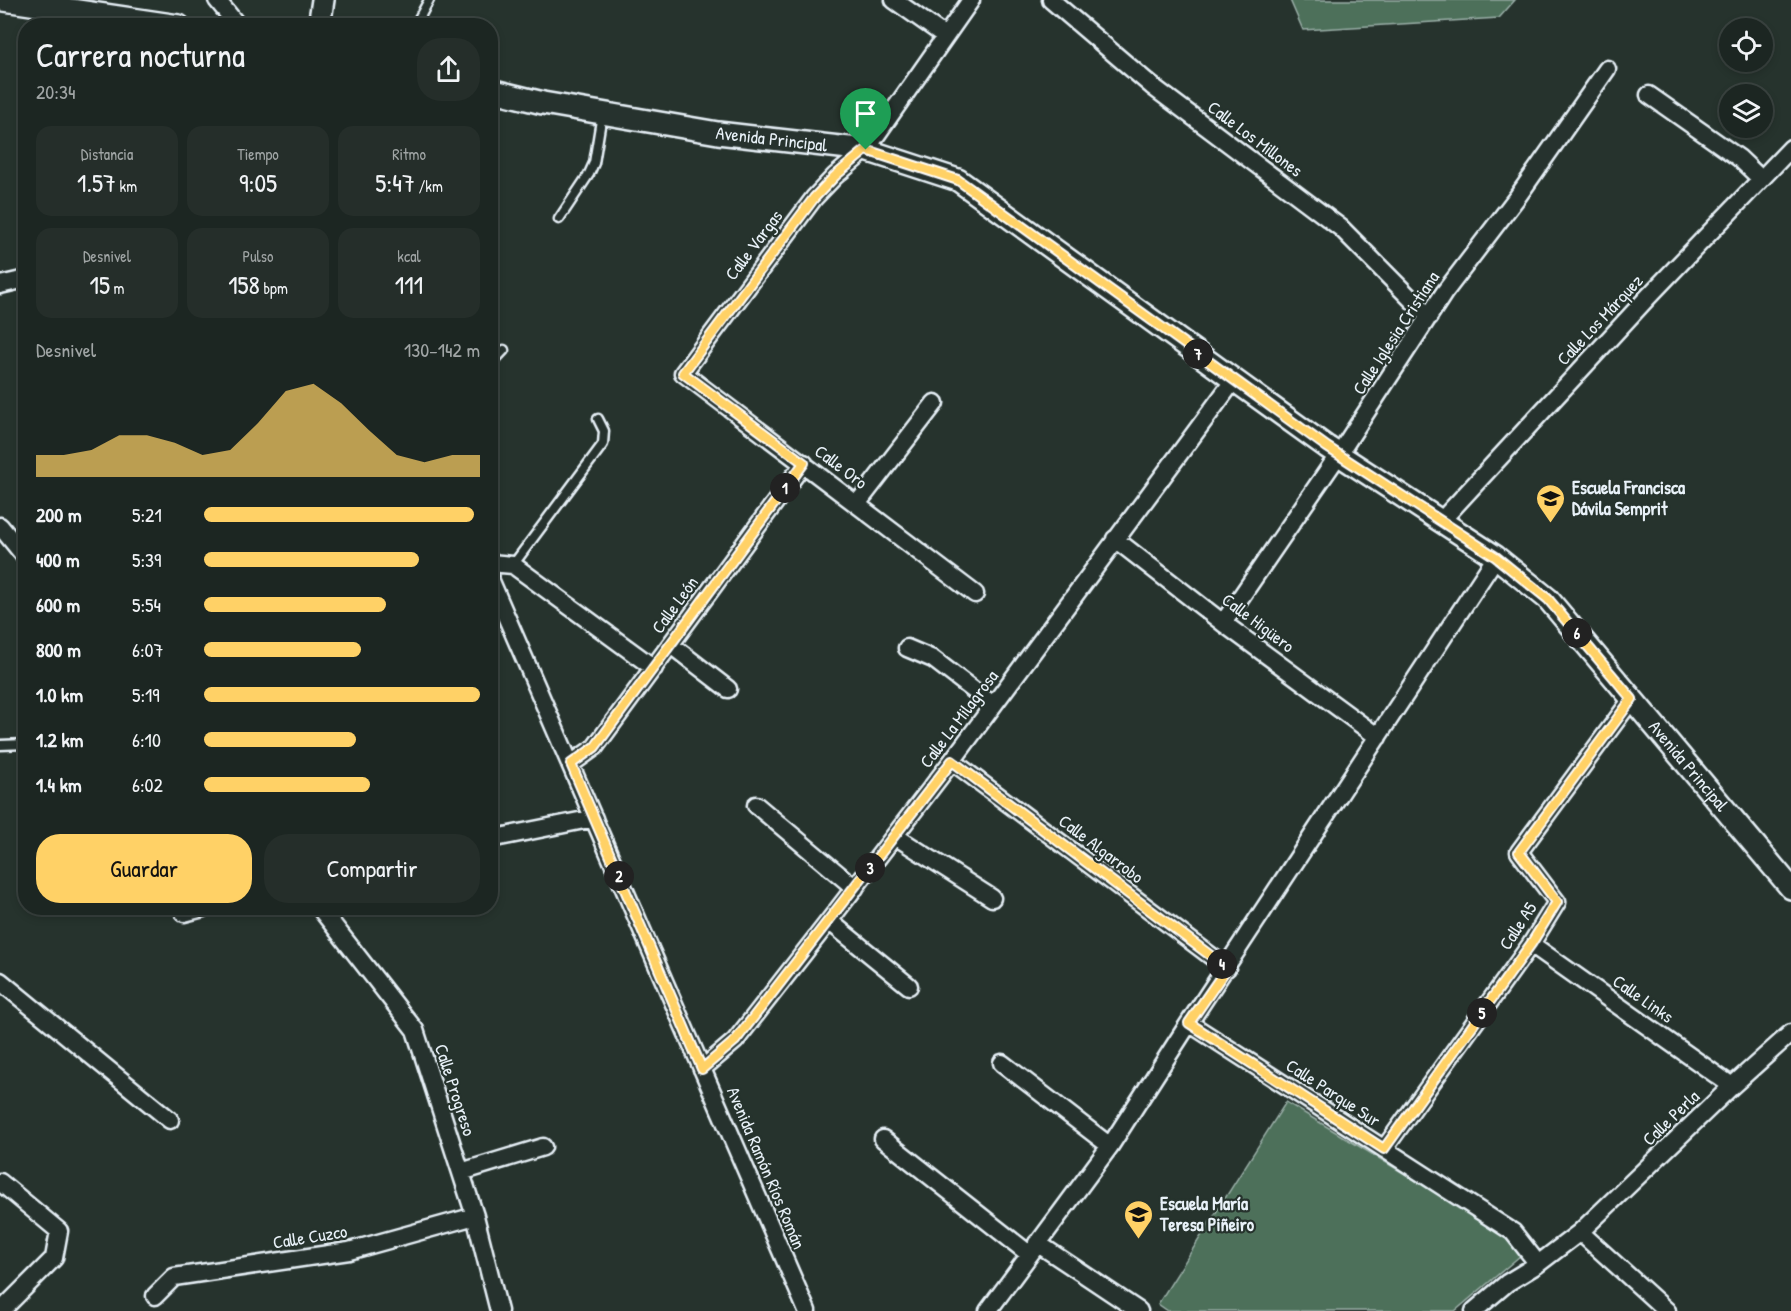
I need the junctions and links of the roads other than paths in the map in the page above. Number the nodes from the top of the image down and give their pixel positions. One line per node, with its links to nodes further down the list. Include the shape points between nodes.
1 (4, 0): 8 (street)
2 (217, 0): 9 (street)
3 (323, 0): 10 (street)
4 (429, 0): 11 (lane)
5 (894, 0): 12 (street)
6 (971, 0): 12 (street, Calle Vargas)
7 (1051, 0): 23 (street, Calle Los Millones, via 1152,86 1341,228)
8 (101, 18)
9 (232, 18)
10 (320, 18)
11 (419, 18)
12 (945, 36): 18 (street, Calle Vargas)
13 (1607, 69): 23 (street, Calle Iglesia Cristiana)
14 (498, 92): 16 (street, Avenida Principal)
15 (1649, 95): 19 (street, via 1739,158)
16 (602, 113): 18 (street, Avenida Principal, via 718,133); 20 (lane, via 594,163)
17 (1791, 148): 19 (street, Calle Los Márquez)
18 (866, 150): 26 (street, Calle Vargas, via 814,198); 27 (street, Avenida Principal, via 958,180)
19 (1761, 179): 33 (street, Calle Los Márquez)
20 (559, 219)
21 (18, 281): 22 (street)
22 (0, 285)
23 (1429, 317): 30 (street, Calle Iglesia Cristiana)
24 (504, 350): 25 (lane)
25 (498, 356)
26 (683, 373): 31 (street, Calle Oro)
27 (1234, 380): 30 (street, Avenida Principal); 35 (street, Calle La Milagrosa)
28 (935, 403): 32 (street)
29 (598, 418): 39 (lane, via 604,431 603,444)
30 (1340, 454): 33 (street, Avenida Principal); 42 (street, Calle Iglesia Cristiana)
31 (804, 463): 32 (street, Calle Oro); 43 (street, Calle León)
32 (857, 504): 40 (street, Calle Oro)
33 (1441, 521): 37 (street, Avenida Principal)
34 (3, 535): 36 (street)
35 (1115, 540): 42 (street, Calle Higüero); 48 (street, Calle La Milagrosa)
36 (18, 549)
37 (1496, 557): 47 (street, Avenida Principal, via 1548,599); 49 (street)
38 (498, 564): 39 (street)
39 (513, 565): 45 (street)
40 (975, 594)
41 (498, 597): 53 (street, Avenida Ramón Ríos Román)
42 (1223, 623): 49 (street, Calle Higüero)
43 (670, 645): 45 (street, Calle León); 46 (street)
44 (907, 648): 48 (street, via 933,659)
45 (654, 668): 53 (street, Calle León, via 595,747)
46 (728, 689)
47 (1632, 699): 59 (street, Avenida Principal); 63 (street, Calle A5, via 1519,852 1557,902)
48 (993, 705): 52 (street, Calle La Milagrosa)
49 (1378, 736): 64 (street)
50 (18, 744): 51 (lane)
51 (0, 745)
52 (952, 761): 56 (street, Calle La Milagrosa); 64 (street, Calle Algarrobo)
53 (571, 764): 55 (street, Avenida Ramón Ríos Román)
54 (756, 805): 58 (street)
55 (594, 818): 57 (street); 70 (street, Avenida Ramón Ríos Román)
56 (895, 836): 58 (street, Calle La Milagrosa); 60 (street)
57 (498, 837)
58 (855, 888): 62 (street, Calle La Milagrosa)
59 (1791, 888)
60 (992, 898)
61 (325, 915): 77 (street, Calle Progreso, via 415,1030)
62 (829, 921): 66 (street); 70 (street, Calle La Milagrosa, via 735,1041)
63 (1531, 944): 71 (street, Calle Links); 76 (street, Calle A5)
64 (1227, 968): 67 (street)
65 (0, 981): 72 (street)
66 (909, 986)
67 (1189, 1023): 74 (street); 76 (street, Calle Parque Sur)
68 (1791, 1033): 71 (street, Calle Perla)
69 (1002, 1063): 74 (street)
70 (702, 1069): 86 (street, Avenida Ramón Ríos Román)
71 (1732, 1086): 80 (street, Calle Perla)
72 (170, 1120)
73 (883, 1139): 81 (street)
74 (1110, 1146): 81 (street)
75 (543, 1147): 77 (street)
76 (1384, 1149): 82 (street, Calle Parque Sur, via 1513,1232)
77 (461, 1172): 79 (street, Calle Progreso)
78 (0, 1182): 84 (street, via 59,1231 54,1258)
79 (475, 1216): 83 (street, Calle Cuzco, via 349,1251 174,1277); 85 (street, Calle Progreso)
80 (1580, 1233): 82 (street, Calle Perla); 90 (street)
81 (1033, 1248): 87 (street); 88 (street)
82 (1538, 1264): 89 (street, Calle Perla, via 1507,1283)
83 (155, 1296)
84 (1, 1311)
85 (499, 1311)
86 (807, 1311)
87 (988, 1311)
88 (1139, 1311)
89 (1474, 1311)
90 (1667, 1311)

